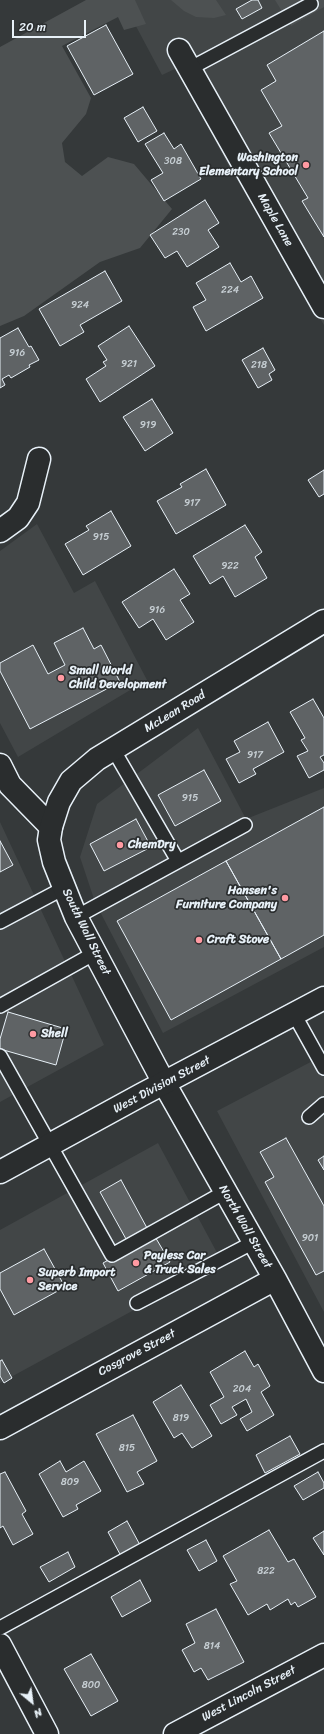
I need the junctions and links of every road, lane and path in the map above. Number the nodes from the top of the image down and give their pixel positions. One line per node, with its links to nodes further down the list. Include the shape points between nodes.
1 (311, 4): 3 (lane)
2 (179, 50): 3 (street, Maple Lane)
3 (190, 69): 4 (street, Maple Lane)
4 (324, 307)
5 (39, 459): 6 (street, via 28,503 18,518)
6 (0, 531)
7 (324, 621): 8 (street, McLean Road)
8 (113, 749): 11 (street, McLean Road, via 71,781 59,802); 12 (lane)
9 (0, 765): 11 (street, via 10,785)
10 (245, 824): 12 (lane)
11 (51, 827): 13 (street, South Wall Street, via 50,840 54,862)
12 (178, 861): 14 (lane)
13 (64, 888): 14 (street, South Wall Street); 15 (lane)
14 (76, 917): 16 (street, South Wall Street)
15 (0, 922)
16 (95, 953): 18 (lane); 22 (street, South Wall Street)
17 (324, 998): 19 (street, West Division Street)
18 (0, 1006)
19 (294, 1014): 21 (lane); 22 (street, West Division Street)
20 (0, 1056): 25 (lane)
21 (324, 1068)
22 (164, 1083): 25 (street, West Division Street); 27 (street, North Wall Street)
23 (324, 1104): 24 (lane)
24 (308, 1117)
25 (50, 1145): 26 (street, West Division Street); 27 (lane, via 112,1255)
26 (0, 1172)
27 (225, 1192): 28 (street, North Wall Street)
28 (254, 1242): 29 (street, North Wall Street); 30 (lane)
29 (275, 1279): 31 (street, North Wall Street); 32 (street, Cosgrove Street)
30 (137, 1303)
31 (324, 1371)
32 (0, 1428)
33 (324, 1451): 34 (lane)
34 (0, 1628)
35 (0, 1645): 37 (street)
36 (324, 1655): 38 (street, West Lincoln Street)
37 (47, 1734)
38 (175, 1734)

